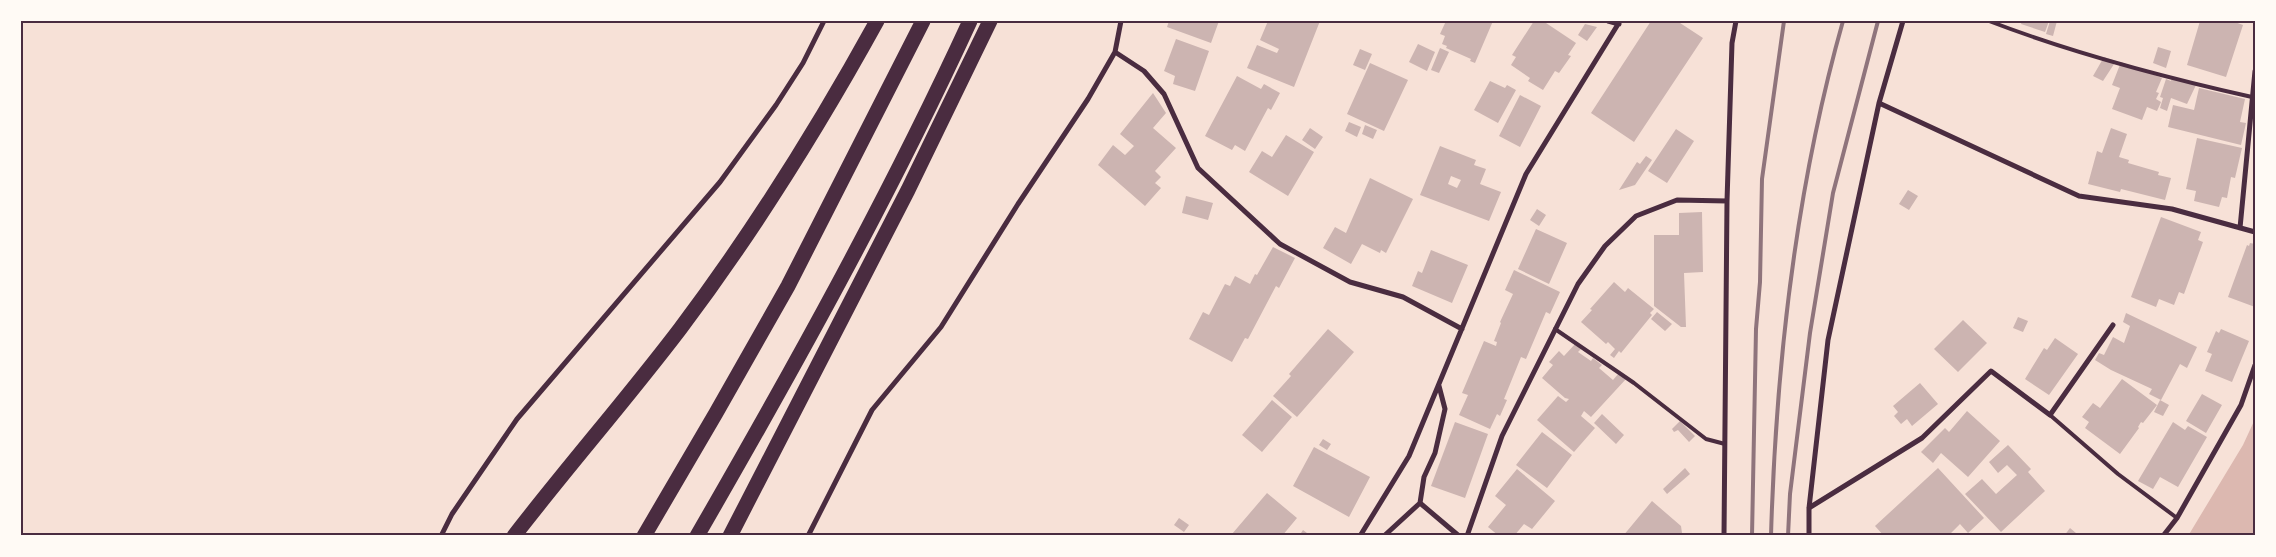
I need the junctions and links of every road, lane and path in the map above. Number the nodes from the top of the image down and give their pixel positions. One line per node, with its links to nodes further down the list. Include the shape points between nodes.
1 (824, 21): 29 (street, via 803,63 776,105 725,174 517,420 452,514)
2 (878, 21): 30 (highway, via 838,93 739,247 632,391)
3 (923, 21): 31 (highway, via 788,286)
4 (970, 21): 32 (highway, via 894,176 823,310)
5 (990, 21): 33 (highway, via 908,190)
6 (1121, 21): 12 (street)
7 (1608, 21): 11 (street)
8 (1736, 21): 16 (street, via 1732,43)
9 (1903, 21): 15 (street)
10 (1989, 21): 14 (lane, via 2148,73)
11 (1619, 22): 20 (street, via 1526,174)
12 (1115, 52): 20 (street, via 1144,70 1164,94 1198,168 1280,244 1350,282 1403,297); 34 (street, via 941,327 872,410)
13 (2255, 71): 14 (street)
14 (2252, 97): 17 (street)
15 (1879, 103): 17 (street, via 2080,196 2172,209); 27 (street, via 1828,340)
16 (1727, 201): 21 (street, via 1677,200 1636,216 1600,254 1578,284); 25 (street)
17 (2240, 228): 18 (street)
18 (2255, 232)
19 (2113, 325): 24 (street)
20 (1462, 329): 23 (street)
21 (1555, 329): 25 (lane, via 1634,383 1706,439); 38 (street, via 1502,436)
22 (2255, 365): 28 (street, via 2241,405)
23 (1439, 386): 26 (street, via 1445,409 1435,453 1424,477); 35 (street, via 1409,456)
24 (2050, 415): 27 (street, via 1992,371 1922,438); 28 (lane, via 2118,474)
25 (1726, 444): 39 (street)
26 (1420, 503): 36 (street); 37 (street)
27 (1809, 508): 40 (street)
28 (2177, 518): 41 (street)
29 (441, 536)
30 (514, 536)
31 (644, 536)
32 (697, 536)
33 (730, 536)
34 (808, 536)
35 (1360, 536)
36 (1384, 536)
37 (1459, 536)
38 (1466, 536)
39 (1724, 536)
40 (1809, 536)
41 (2163, 536)

